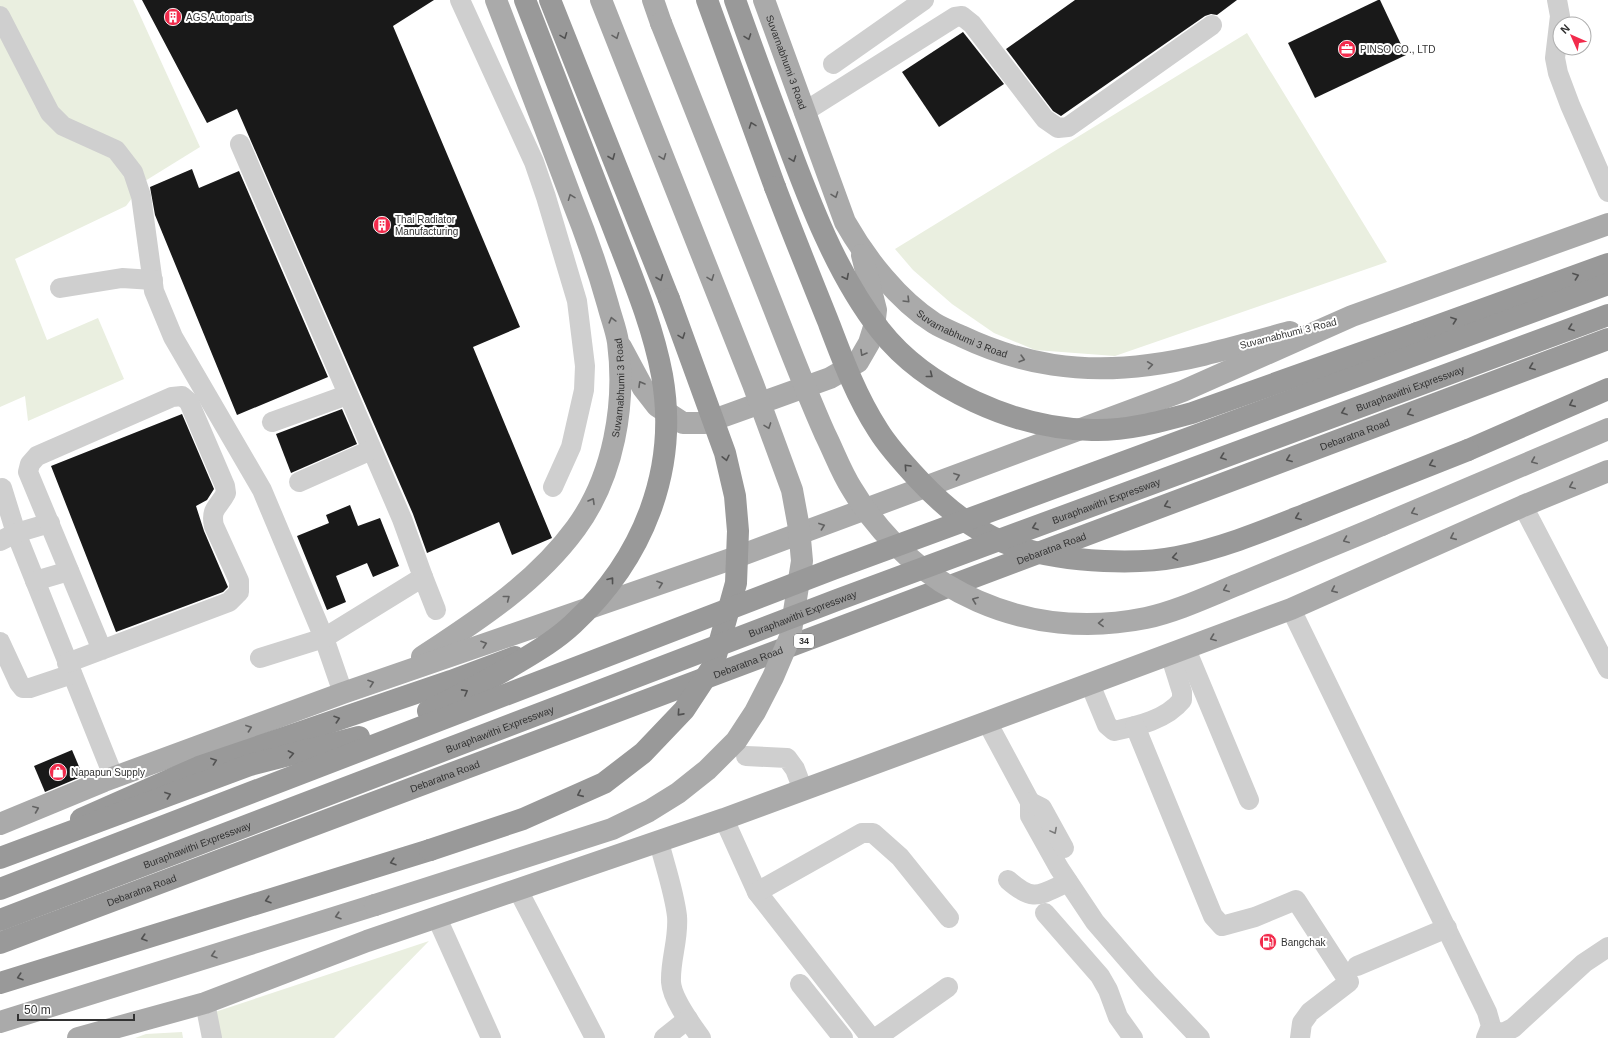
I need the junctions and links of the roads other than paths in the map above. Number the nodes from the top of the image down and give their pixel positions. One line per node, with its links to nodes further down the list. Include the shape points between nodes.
1 (460, 0): 35 (street, via 534,162 577,301 585,366 584,390 571,447)
2 (496, 0): 27 (main road, Suvarnabhumi 3 Road, one-way to 2, via 596,261)
3 (525, 0): 64 (highway, one-way to 3, bridge, via 250,765 285,754 343,742 410,719 467,692 551,642 596,600 619,571 648,517 658,491 664,464 667,433 662,374 645,311)
4 (550, 0): 79 (highway, one-way to 79, bridge, via 668,299 725,453 735,496 738,531 736,583 713,666 684,710 643,753 604,783 524,819)
5 (602, 0): 84 (main road, one-way to 84, bridge, via 792,490 802,561 790,637 755,712 736,741 707,770 678,793 612,829)
6 (653, 0): 31 (main road, one-way to 6, bridge, via 1186,606 1146,618 1103,623 1053,622 1004,611 964,596 918,566 877,524 852,489 801,378)
7 (707, 0): 28 (highway, one-way to 7, bridge, via 1468,450 1222,546 1178,557 1140,562 1054,556 1018,548 988,535 960,518 934,496 878,432 853,385 775,188)
8 (735, 0): 20 (highway, one-way to 20, bridge, via 804,187 849,282 880,330 911,360 945,387 1013,416 1047,425 1091,430 1120,429 1155,423 1231,400)
9 (764, 0): 15 (main road, Suvarnabhumi 3 Road)
10 (924, 0): 14 (street)
11 (1557, 0): 17 (street, via 1560,16 1555,58 1558,73)
12 (0, 16): 21 (street, via 50,114 64,126 116,150 133,172 141,196)
13 (1212, 25): 15 (street, via 1068,127 1058,128 1046,119 972,24 962,16 955,17)
14 (833, 64)
15 (804, 112): 19 (main road, Suvarnabhumi 3 Road, one-way to 19, via 845,222)
16 (240, 144): 29 (street)
17 (1608, 192)
18 (1608, 224): 25 (main road)
19 (860, 248): 25 (main road, Suvarnabhumi 3 Road, one-way to 25, via 886,280 934,323 990,350 1043,365 1094,369 1149,365 1200,355); 27 (main road, one-way to 27, via 876,310 874,327 869,343 858,362 830,378 704,423 683,423 657,406 643,388)
20 (1608, 264)
21 (153, 280): 23 (street, via 122,278); 45 (street, via 154,291 173,337 262,490)
22 (1608, 282): 67 (highway); 68 (highway, bridge, via 833,569)
23 (60, 288)
24 (1608, 315): 74 (highway, Buraphawithi Expressway, one-way to 74, bridge, via 836,600)
25 (1352, 316): 52 (main road, one-way to 25, via 734,558 1183,392)
26 (1608, 339): 76 (highway, Debaratna Road / 34, one-way to 76)
27 (618, 341): 52 (main road, Suvarnabhumi 3 Road, one-way to 27, via 480,619 518,589 551,559 577,527 598,491 615,434 620,390)
28 (1608, 389)
29 (347, 395): 30 (street); 32 (street)
30 (272, 422)
31 (1608, 429)
32 (371, 450): 34 (street); 41 (street, via 402,519)
33 (1608, 471): 37 (main road, one-way to 37)
34 (299, 482)
35 (553, 487)
36 (2, 488): 39 (street)
37 (1523, 506): 43 (main road, one-way to 43); 51 (street)
38 (50, 523): 39 (street); 40 (street); 47 (street, via 28,472 30,464 37,456 172,398 182,396 189,402 225,486 226,493 213,511 212,519 240,581 239,592 229,602)
39 (8, 537): 42 (street)
40 (70, 571): 42 (street); 47 (street)
41 (423, 577): 44 (street); 45 (street)
42 (35, 581): 50 (street)
43 (1291, 609): 48 (main road, one-way to 48); 75 (street)
44 (436, 610)
45 (324, 638): 49 (street); 54 (street)
46 (0, 642): 50 (street, via 23,688 30,688)
47 (102, 650): 50 (street)
48 (1178, 652): 53 (main road); 56 (street, via 1182,700 1167,714); 60 (street)
49 (260, 658)
50 (70, 668): 58 (street)
51 (1608, 669)
52 (394, 675): 54 (main road, one-way to 52)
53 (1090, 684): 55 (main road); 56 (street, via 1108,725 1114,731)
54 (343, 693): 58 (main road, one-way to 54)
55 (988, 722): 59 (main road); 65 (street, via 1030,802 1030,816)
56 (1135, 726): 97 (street, via 1213,916 1222,926 1255,917 1296,900 1349,982 1310,1012 1302,1023)
57 (746, 756): 59 (street, via 787,758 795,769)
58 (114, 778): 62 (main road, one-way to 58)
59 (803, 790): 61 (main road)
60 (1249, 800)
61 (724, 819): 63 (main road); 70 (street)
62 (0, 824)
63 (659, 842): 69 (main road); 83 (street, via 677,916 677,942 671,984)
64 (0, 857)
65 (1063, 875): 66 (street, via 1037,895 1021,892); 96 (street, via 1118,950)
66 (1008, 880)
67 (0, 884)
68 (0, 889)
69 (518, 890): 72 (main road); 89 (street)
70 (756, 892): 73 (street, via 862,833 873,833 900,857); 93 (street)
71 (1045, 912): 95 (street, via 1100,976 1118,1017)
72 (436, 918): 82 (main road, via 367,941); 88 (street)
73 (950, 918)
74 (0, 920)
75 (1447, 928): 78 (street); 85 (street, via 1487,1012 1491,1026)
76 (0, 943)
77 (1608, 947): 85 (street, via 1584,963 1513,1028)
78 (1358, 966)
79 (0, 984)
80 (800, 984): 92 (street)
81 (948, 987): 94 (street)
82 (205, 1003): 86 (main road); 87 (street)
83 (688, 1018): 90 (street); 91 (street)
84 (0, 1022)
85 (1488, 1036)
86 (78, 1038)
87 (212, 1038)
88 (492, 1038)
89 (595, 1038)
90 (664, 1038)
91 (701, 1038)
92 (843, 1038)
93 (870, 1038)
94 (876, 1038)
95 (1133, 1038)
96 (1200, 1038)
97 (1300, 1038)

